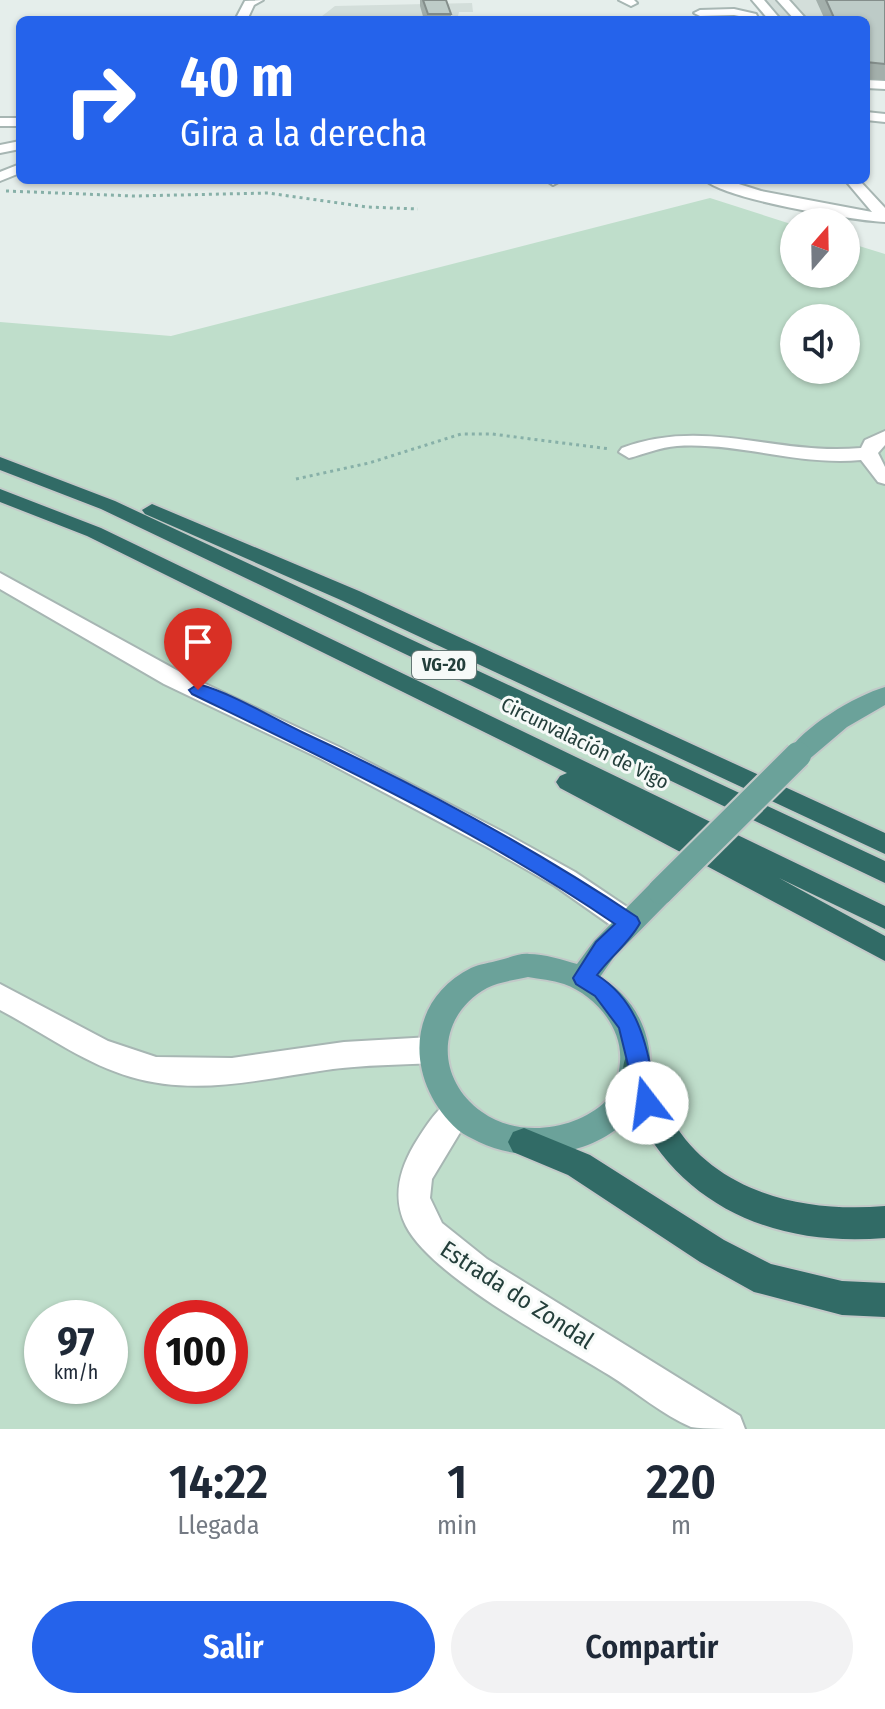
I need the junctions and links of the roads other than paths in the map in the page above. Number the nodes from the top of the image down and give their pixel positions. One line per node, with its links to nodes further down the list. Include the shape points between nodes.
1 (255, 0): 5 (street)
2 (758, 0): 9 (street)
3 (783, 0): 10 (street)
4 (690, 4): 6 (street)
5 (242, 16)
6 (699, 16)
7 (707, 16): 8 (street)
8 (752, 16)
9 (772, 16)
10 (797, 16)
11 (724, 184): 13 (street, via 857,216)
12 (856, 184): 13 (street)
13 (885, 216)
14 (885, 437): 16 (street)
15 (629, 452): 16 (street, via 687,439 811,455)
16 (868, 453): 18 (street)
17 (0, 460): 23 (highway, via 26,463 199,529); 24 (highway, Circunvalación de Vigo / VG-20, via 108,505)
18 (885, 478)
19 (0, 495): 22 (highway, Circunvalación de Vigo / VG-20, via 94,532)
20 (0, 580): 26 (street, via 172,678 496,840)
21 (885, 695): 26 (main road, bridge, via 827,727)
22 (482, 722): 25 (highway, Circunvalación de Vigo / VG-20); 27 (highway, via 533,763)
23 (885, 844)
24 (885, 873)
25 (885, 918)
26 (629, 923): 28 (main road)
27 (885, 950)
28 (583, 978): 30 (main road, via 528,965 474,979 459,989 438,1017); 31 (main road, via 603,990 630,1025)
29 (0, 996): 30 (street, via 109,1055 171,1073)
30 (431, 1050): 32 (main road, via 438,1082)
31 (637, 1066): 33 (main road, via 623,1103 600,1124 570,1138); 34 (highway, via 647,1103 669,1139 694,1167 733,1195 796,1221 843,1226)
32 (458, 1111): 33 (main road, via 488,1131); 36 (street, Estrada do Zondal, via 428,1151 414,1185 417,1218 427,1233 442,1250)
33 (524, 1142): 35 (highway, via 579,1165 766,1280 842,1298)
34 (885, 1222)
35 (885, 1300)
36 (727, 1429)

